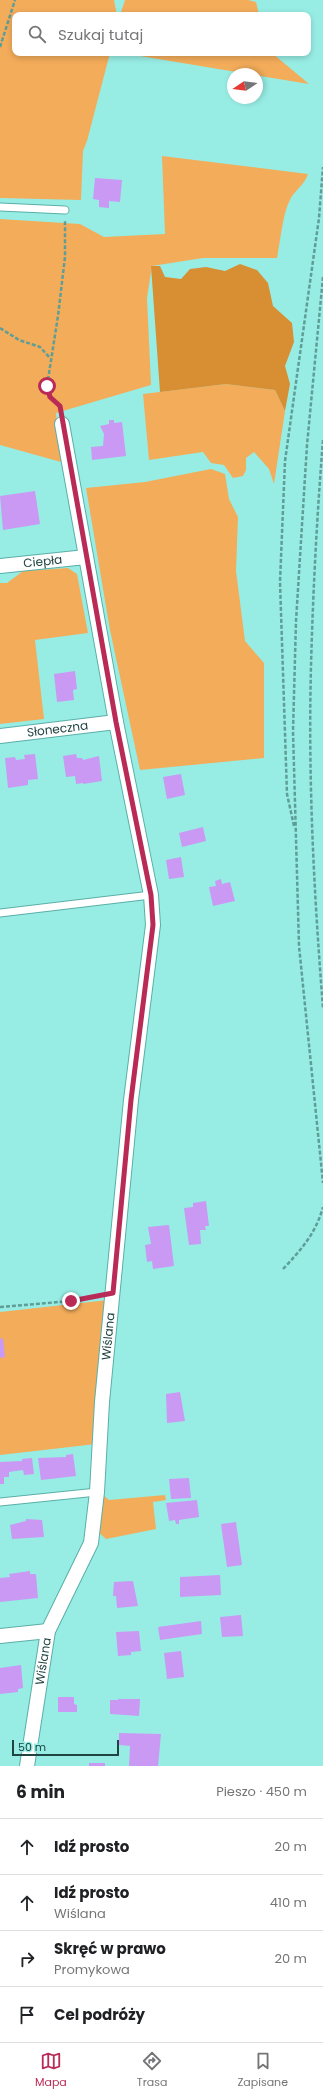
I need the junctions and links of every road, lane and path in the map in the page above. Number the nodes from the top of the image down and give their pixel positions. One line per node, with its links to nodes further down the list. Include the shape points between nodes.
1 (15, 0): 2 (path)
2 (0, 47)
3 (323, 167): 15 (path, via 317,233 285,461 280,574 287,794)
4 (0, 207): 5 (lane)
5 (65, 210): 8 (path, via 65,256)
6 (323, 277): 15 (path, via 306,445 296,621 293,732)
7 (0, 328): 8 (path, via 19,340 40,347)
8 (51, 358): 9 (path, via 47,386 50,397 60,406)
9 (62, 424): 11 (street, Wiślana)
10 (323, 440): 18 (path, via 314,558 311,668 316,923)
11 (86, 557): 12 (street, Ciepła); 13 (street, Wiślana)
12 (0, 566)
13 (116, 722): 14 (street, Słoneczna); 16 (street, Wiślana)
14 (0, 736)
15 (296, 832): 19 (path, via 299,946)
16 (151, 895): 17 (lane); 22 (street, Wiślana, via 153,925 131,1100)
17 (0, 913)
18 (323, 1008)
19 (323, 1183)
20 (323, 1207): 21 (path, via 319,1223 306,1245)
21 (283, 1269)
22 (113, 1293): 23 (path, via 71,1301); 24 (street, Wiślana)
23 (0, 1307)
24 (96, 1492): 25 (lane); 26 (street, Wiślana, via 90,1543)
25 (0, 1502)
26 (48, 1630): 27 (street); 28 (street, Wiślana)
27 (0, 1636)
28 (27, 1766)

